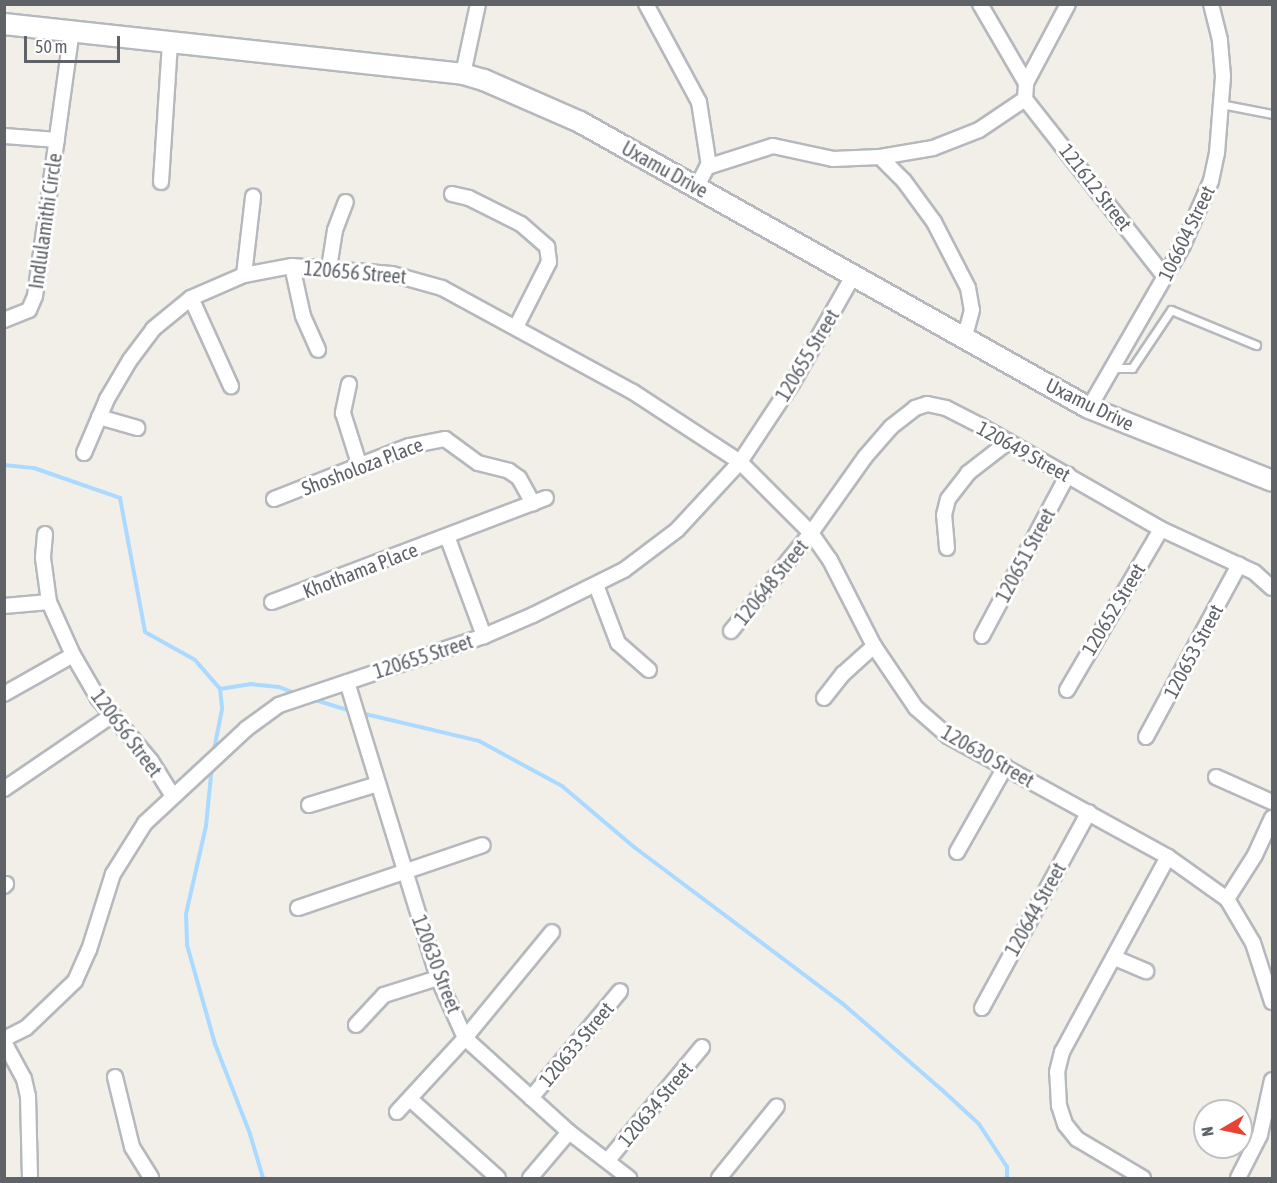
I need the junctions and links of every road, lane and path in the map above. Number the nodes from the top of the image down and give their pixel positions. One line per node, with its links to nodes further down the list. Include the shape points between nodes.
1 (478, 4): 9 (street)
2 (646, 4): 17 (street, via 699,102)
3 (980, 4): 10 (street)
4 (1068, 4): 10 (street)
5 (1211, 4): 12 (street, 106604 Street, via 1220,40)
6 (4, 24): 7 (street, Uxamu Drive)
7 (72, 31): 8 (street, Uxamu Drive); 15 (street, Indlulamithi Circle)
8 (170, 42): 9 (street, Uxamu Drive); 18 (street)
9 (464, 74): 19 (street, Uxamu Drive, via 543,104)
10 (1026, 83): 11 (street)
11 (1025, 99): 16 (street, via 952,143); 27 (street, 121612 Street)
12 (1221, 104): 13 (lane); 27 (street, 106604 Street, via 1211,181)
13 (1272, 114)
14 (4, 136): 15 (street, Indlulamithi Circle)
15 (57, 140): 29 (street, Indlulamithi Circle, via 35,296 29,310)
16 (879, 157): 17 (street, via 833,159 773,146); 31 (street, via 904,181 934,222 968,288 972,310)
17 (709, 166): 19 (street)
18 (161, 182)
19 (697, 186): 26 (street, Uxamu Drive)
20 (452, 194): 30 (street, via 469,198 521,224 547,247 549,262)
21 (253, 196): 25 (street)
22 (346, 202): 24 (street, via 335,230)
23 (292, 266): 24 (street, 120656 Street); 25 (street, 120656 Street); 33 (street, via 303,316)
24 (329, 268): 30 (street, 120656 Street, via 421,279)
25 (244, 274): 28 (street, 120656 Street)
26 (854, 274): 31 (street, Uxamu Drive); 42 (street, 120655 Street, via 793,382)
27 (1165, 277): 34 (street, 106604 Street)
28 (191, 298): 36 (street); 38 (street, 120656 Street, via 153,329 130,360)
29 (4, 320)
30 (517, 326): 42 (street, 120656 Street, via 633,392)
31 (965, 337): 37 (street, Uxamu Drive)
32 (1256, 345): 34 (lane, via 1171,310 1132,368)
33 (318, 350)
34 (1113, 368): 37 (street, 106604 Street)
35 (349, 384): 43 (street, via 343,413)
36 (231, 386)
37 (1089, 408): 45 (street, Uxamu Drive)
38 (99, 417): 39 (street); 41 (street, 120656 Street)
39 (137, 428)
40 (1008, 442): 44 (street, 120649 Street); 50 (street, 120649 Street, via 945,408 927,404 915,408 891,427 866,457); 53 (street, via 968,472 948,499 944,515)
41 (84, 453)
42 (740, 462): 50 (street, 120630 Street); 55 (street, 120655 Street, via 662,543)
43 (360, 467): 47 (street, Shosholoza Place); 48 (street, Shosholoza Place, via 409,446 445,439 478,462 519,478)
44 (1068, 474): 49 (street, 120649 Street); 62 (street, 120651 Street)
45 (1272, 481)
46 (546, 498): 48 (street, Khothama Place)
47 (274, 499)
48 (533, 503): 52 (street, Khothama Place)
49 (1161, 529): 54 (street, 120649 Street); 67 (street, 120652 Street)
50 (811, 533): 60 (street, 120648 Street); 63 (street, 120630 Street, via 830,560)
51 (45, 534): 57 (street, 120656 Street, via 43,558)
52 (447, 536): 58 (street, Khothama Place); 61 (street)
53 (947, 548)
54 (1239, 565): 56 (street, 120649 Street); 71 (street, 120653 Street)
55 (596, 585): 61 (street, 120655 Street); 65 (street, via 618,642)
56 (1272, 588)
57 (49, 602): 59 (street); 64 (street, 120656 Street)
58 (272, 602)
59 (4, 606)
60 (731, 631)
61 (484, 636): 66 (street, 120655 Street)
62 (982, 636)
63 (873, 646): 69 (street); 72 (street, 120630 Street, via 906,695 932,722)
64 (73, 655): 68 (street); 70 (street, 120656 Street)
65 (648, 670)
66 (347, 682): 74 (street, 120630 Street); 76 (street, 120655 Street, via 279,705)
67 (1067, 690)
68 (4, 694)
69 (824, 698)
70 (111, 716): 75 (street); 76 (street, 120656 Street, via 151,761)
71 (1146, 737)
72 (1005, 767): 79 (street, 120630 Street); 82 (street)
73 (1216, 777): 77 (street)
74 (378, 784): 78 (street); 84 (street, 120630 Street)
75 (4, 789)
76 (172, 795): 96 (street, 120655 Street, via 145,823 113,874 75,981 26,1028)
77 (1272, 802)
78 (309, 805)
79 (1089, 812): 83 (street, 120630 Street); 93 (street, 120644 Street)
80 (1272, 818): 85 (street)
81 (483, 845): 84 (street)
82 (957, 852)
83 (1168, 857): 85 (street, 120630 Street); 88 (street)
84 (405, 873): 86 (street); 90 (street, 120630 Street)
85 (1227, 899): 92 (street, 120630 Street, via 1253,943)
86 (298, 908)
87 (552, 932): 95 (street)
88 (1115, 958): 89 (street); 112 (street, via 1062,1052 1057,1072 1059,1106 1065,1124 1077,1139)
89 (1146, 971)
90 (438, 978): 94 (street, via 384,995); 95 (street, 120630 Street)
91 (620, 991): 100 (street, 120633 Street)
92 (1272, 1002)
93 (982, 1008)
94 (356, 1025)
95 (465, 1038): 100 (street, 120630 Street); 101 (street)
96 (4, 1041): 107 (street, via 24,1079 28,1096)
97 (702, 1047): 105 (street, 120634 Street)
98 (115, 1077): 108 (street, via 132,1148)
99 (1272, 1080): 113 (street, via 1260,1136)
100 (531, 1098): 104 (street, 120630 Street)
101 (410, 1099): 103 (street); 109 (street)
102 (777, 1106): 111 (street)
103 (397, 1113)
104 (569, 1132): 105 (street, 120630 Street); 106 (street)
105 (608, 1160): 110 (street, 120630 Street)
106 (531, 1177)
107 (30, 1179)
108 (151, 1179)
109 (498, 1179)
110 (629, 1179)
111 (719, 1179)
112 (1143, 1179)
113 (1238, 1179)

